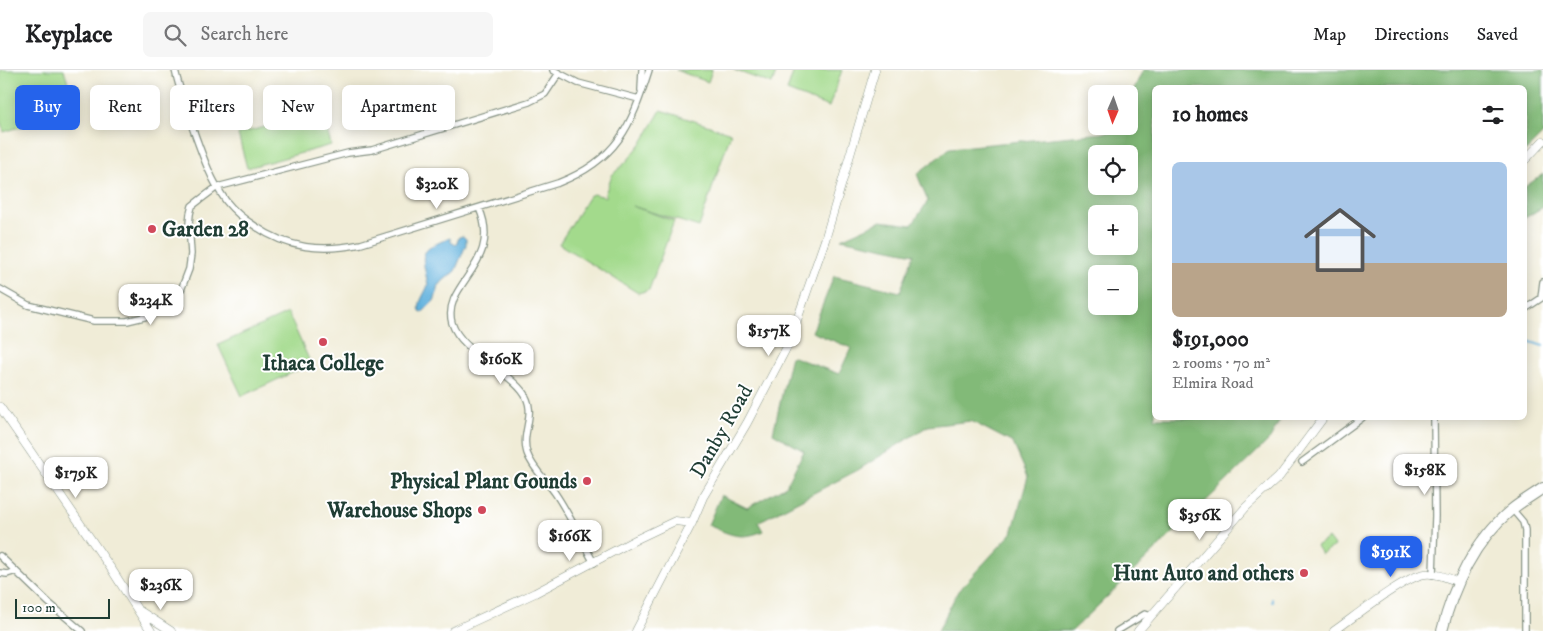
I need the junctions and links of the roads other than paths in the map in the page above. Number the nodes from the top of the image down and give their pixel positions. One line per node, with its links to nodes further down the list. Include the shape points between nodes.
1 (176, 70): 11 (street, via 201,153)
2 (552, 70): 6 (street)
3 (642, 70): 7 (street)
4 (649, 70): 7 (street)
5 (875, 70): 24 (street, Danby Road, via 825,240 789,343)
6 (559, 73): 7 (street, via 578,83); 11 (street, via 544,94 529,102 372,150 348,153)
7 (639, 99): 12 (street, via 618,142 595,164 558,183)
8 (1543, 141): 9 (street)
9 (1540, 150): 10 (street)
10 (1527, 159)
11 (217, 187): 12 (street, via 238,214 264,232 288,244 314,249 361,244); 14 (street, via 192,206 188,224 191,254 181,290 171,303 148,316 127,321 94,321 28,305)
12 (479, 208): 26 (street, via 483,249 454,297 452,324 464,342 524,393 530,411 527,453 555,493)
13 (1543, 282): 15 (street)
14 (0, 289)
15 (1542, 298): 16 (street)
16 (1527, 308)
17 (0, 407): 31 (street)
18 (1322, 420): 32 (street, via 1285,470 1246,506)
19 (1359, 420): 21 (street)
20 (1434, 420): 29 (street, via 1436,516)
21 (1302, 462)
22 (1543, 488): 23 (highway)
23 (1512, 509): 30 (highway, via 1479,546); 42 (street, via 1523,522 1525,530)
24 (692, 522): 26 (street, via 675,521); 37 (street, Danby Road)
25 (0, 556): 27 (street)
26 (594, 562): 36 (street)
27 (16, 572): 28 (street); 33 (street)
28 (0, 573)
29 (1433, 574): 30 (street); 40 (street, via 1411,578)
30 (1458, 582): 41 (highway)
31 (138, 610): 34 (street); 35 (street)
32 (1151, 616): 38 (street, via 1145,614); 39 (street)
33 (82, 631)
34 (151, 631)
35 (171, 631)
36 (454, 631)
37 (636, 631)
38 (1117, 631)
39 (1138, 631)
40 (1334, 631)
41 (1442, 631)
42 (1525, 631)

